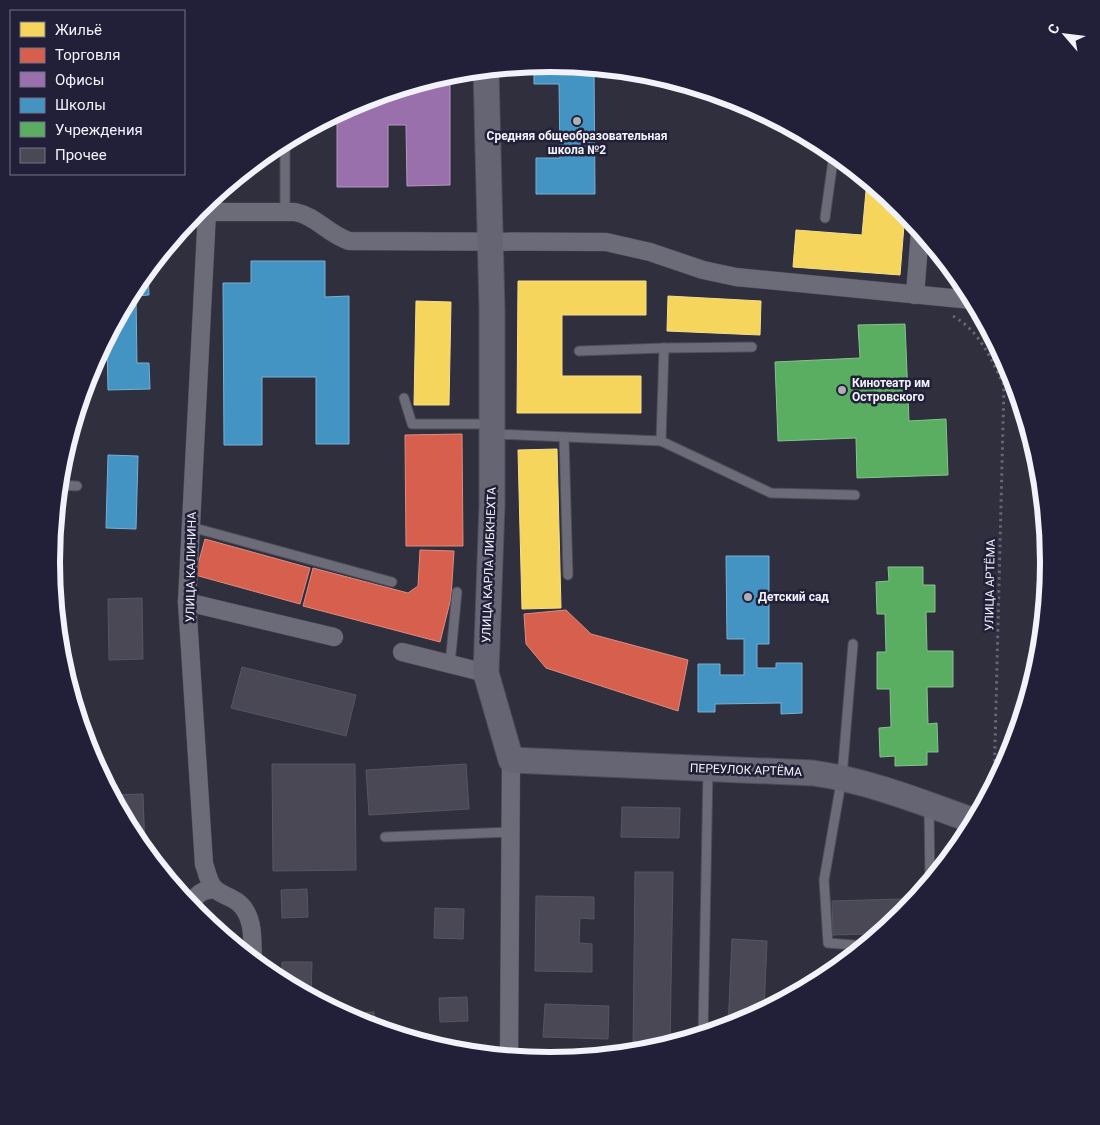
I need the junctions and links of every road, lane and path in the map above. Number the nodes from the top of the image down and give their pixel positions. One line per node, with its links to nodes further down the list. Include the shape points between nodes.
1 (486, 77): 9 (street, УЛИЦА КАРЛА ЛИБКНЕХТА)
2 (285, 151): 5 (lane)
3 (833, 163): 6 (lane)
4 (208, 212): 5 (street)
5 (285, 212): 9 (street, via 304,214 348,241)
6 (825, 218)
7 (201, 219): 25 (street, УЛИЦА КАЛИНИНА)
8 (919, 240): 10 (street)
9 (491, 242): 10 (street, via 606,242 736,277); 19 (street, УЛИЦА КАРЛА ЛИБКНЕХТА)
10 (915, 295): 11 (street)
11 (963, 299)
12 (947, 313): 17 (path, via 963,321 982,342)
13 (752, 347): 14 (lane)
14 (664, 348): 15 (lane); 21 (lane)
15 (580, 352)
16 (1006, 383): 17 (path)
17 (1004, 385): 36 (path, УЛИЦА АРТЁМА)
18 (404, 398): 19 (lane, via 412,424)
19 (492, 429): 20 (lane); 34 (street, УЛИЦА КАРЛА ЛИБКНЕХТА)
20 (564, 437): 21 (lane); 26 (lane)
21 (661, 441): 24 (lane, via 771,493)
22 (66, 485): 23 (lane)
23 (77, 486)
24 (855, 494)
25 (191, 527): 27 (lane); 29 (street, УЛИЦА КАЛИНИНА)
26 (568, 575)
27 (392, 582)
28 (457, 592): 33 (lane)
29 (188, 602): 30 (street); 44 (street, УЛИЦА КАЛИНИНА, via 204,864)
30 (334, 637)
31 (853, 644): 38 (lane)
32 (402, 652): 33 (street)
33 (450, 664): 34 (street)
34 (486, 673): 35 (street, УЛИЦА КАРЛА ЛИБКНЕХТА)
35 (511, 760): 37 (street, ПЕРЕУЛОК АРТЁМА); 41 (street, УЛИЦА КАРЛА ЛИБКНЕХТА)
36 (994, 768)
37 (708, 769): 38 (street, ПЕРЕУЛОК АРТЁМА); 48 (lane)
38 (842, 777): 39 (street, ПЕРЕУЛОК АРТЁМА); 46 (lane, via 824,880 828,943)
39 (929, 805): 40 (street, ПЕРЕУЛОК АРТЁМА); 43 (lane)
40 (967, 819)
41 (511, 832): 42 (lane); 49 (street, УЛИЦА КАРЛА ЛИБКНЕХТА)
42 (385, 836)
43 (930, 872)
44 (215, 889): 45 (street, via 204,890); 47 (street, via 233,898 245,910 250,924)
45 (195, 900)
46 (854, 946)
47 (252, 951)
48 (704, 1027)
49 (509, 1050)

